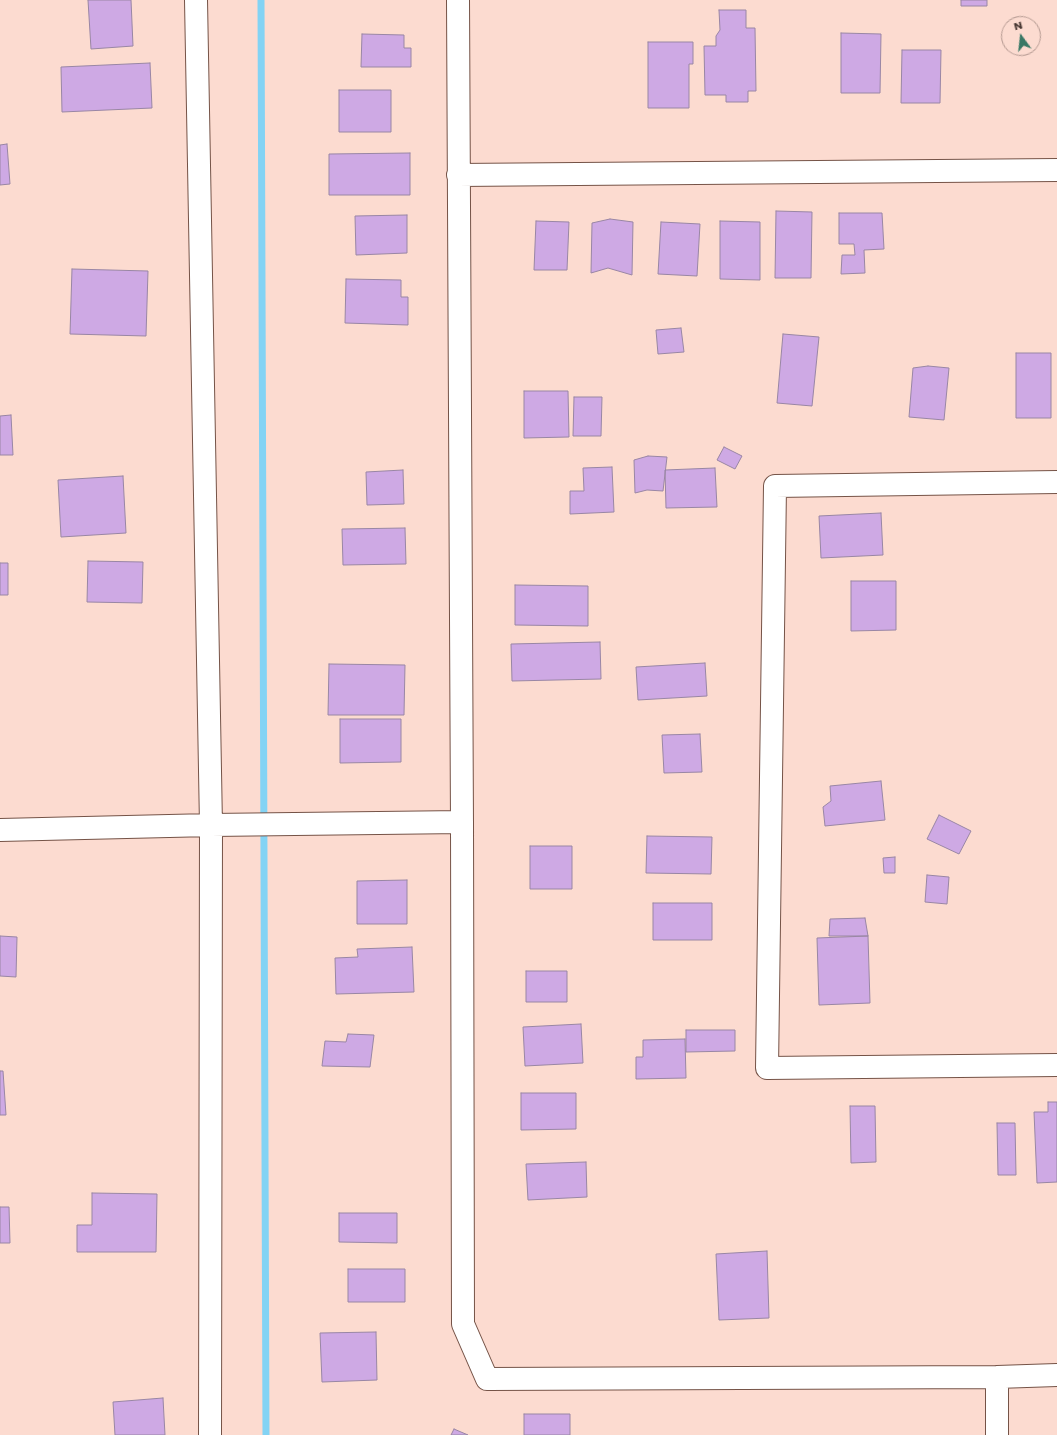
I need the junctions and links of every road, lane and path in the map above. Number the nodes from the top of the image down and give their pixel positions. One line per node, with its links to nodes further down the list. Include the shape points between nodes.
1 (196, 0): 7 (street)
2 (458, 0): 4 (street)
3 (1057, 170): 4 (street)
4 (458, 175): 6 (street)
5 (1057, 482): 9 (street, via 775,486 767,1068)
6 (462, 822): 7 (street); 11 (street, via 463,1324 488,1379)
7 (211, 825): 8 (street); 12 (street)
8 (0, 830)
9 (1057, 1065)
10 (1042, 1375): 11 (street)
11 (997, 1377): 13 (street)
12 (210, 1435)
13 (997, 1435)

